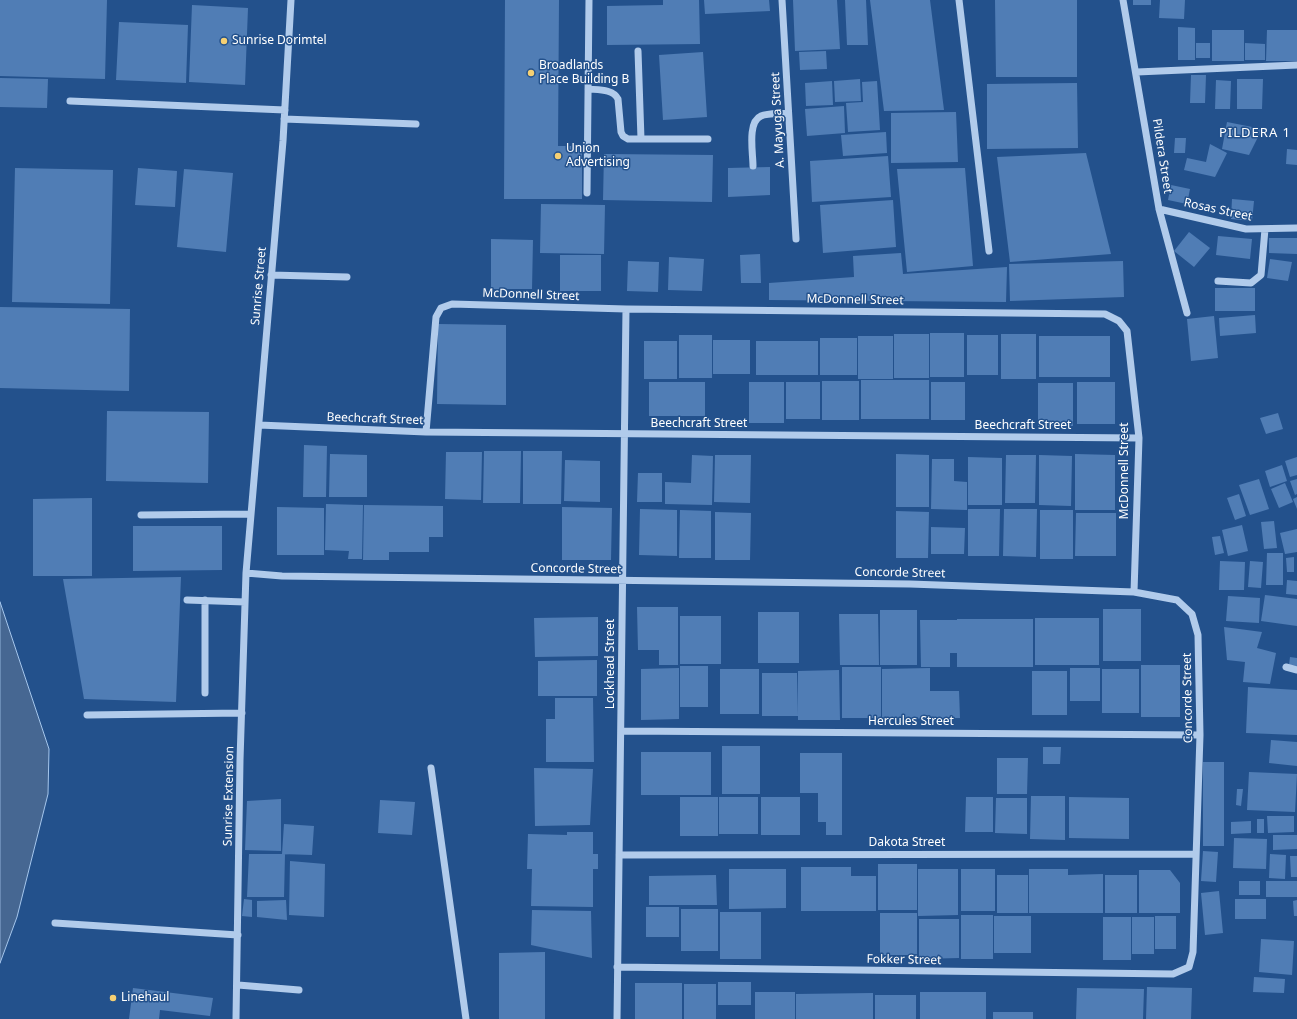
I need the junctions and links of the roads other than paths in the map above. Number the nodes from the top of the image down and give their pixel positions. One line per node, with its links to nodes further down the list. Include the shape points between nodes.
1 (291, 0): 11 (street, Sunrise Street)
2 (589, 0): 9 (street)
3 (782, 0): 12 (street, A. Mayuga Street)
4 (959, 0): 23 (street)
5 (1124, 0): 8 (street, Pildera Street)
6 (638, 51): 15 (street)
7 (1297, 65): 8 (street)
8 (1137, 72): 19 (street, Pildera Street)
9 (588, 89): 15 (street, via 611,91 616,94 623,136 628,139); 18 (street)
10 (70, 101): 11 (street)
11 (285, 110): 13 (street, Sunrise Street)
12 (788, 113): 17 (street, via 761,116 755,120 752,129); 22 (street, A. Mayuga Street)
13 (284, 118): 14 (street); 24 (street, Sunrise Street)
14 (416, 124)
15 (640, 139): 16 (street)
16 (708, 139)
17 (753, 166)
18 (587, 193)
19 (1159, 209): 21 (street, Rosas Street, via 1234,227); 28 (street, Pildera Street)
20 (1297, 228): 21 (street, Rosas Street)
21 (1265, 230): 26 (street, via 1261,275 1251,283)
22 (796, 240)
23 (989, 252)
24 (271, 275): 25 (street); 29 (street, Sunrise Street)
25 (347, 277)
26 (1218, 281)
27 (626, 309): 30 (street, McDonnell Street, via 452,304 441,308 436,316); 31 (street, Lockhead Street); 32 (street, McDonnell Street, via 1104,314 1119,320 1128,331)
28 (1187, 313)
29 (259, 425): 30 (street, Beechcraft Street); 33 (street, Sunrise Street)
30 (426, 432): 31 (street, Beechcraft Street)
31 (625, 435): 32 (street, Beechcraft Street); 36 (street, Lockhead Street)
32 (1139, 438): 37 (street, McDonnell Street)
33 (251, 514): 34 (street); 35 (street, Sunrise Street)
34 (141, 515)
35 (246, 573): 36 (street, Concorde Street, via 282,576); 40 (street, Sunrise Extension)
36 (622, 580): 37 (street, Concorde Street, via 910,584); 46 (street, Lockhead Street)
37 (1134, 592): 47 (street, Concorde Street, via 1177,600 1192,614 1198,635)
38 (187, 600): 39 (street)
39 (205, 600): 40 (street); 43 (street)
40 (245, 602): 44 (street, Sunrise Extension)
41 (1286, 668): 42 (street)
42 (1297, 670)
43 (205, 693)
44 (242, 713): 45 (street); 52 (street, Sunrise Extension)
45 (87, 715)
46 (622, 731): 47 (street, Hercules Street); 50 (street, Lockhead Street)
47 (1200, 734): 49 (street, Concorde Street)
48 (431, 768): 58 (street)
49 (1195, 854): 50 (street, Dakota Street); 54 (street, Concorde Street, via 1193,952)
50 (619, 855): 53 (street, Lockhead Street)
51 (55, 923): 52 (street)
52 (238, 935): 55 (street, Sunrise Extension)
53 (617, 967): 54 (street, Fokker Street, via 1173,974); 59 (street, Lockhead Street)
54 (1189, 967)
55 (238, 985): 56 (street); 57 (street, Sunrise Extension)
56 (299, 990)
57 (236, 1019)
58 (466, 1019)
59 (617, 1019)

